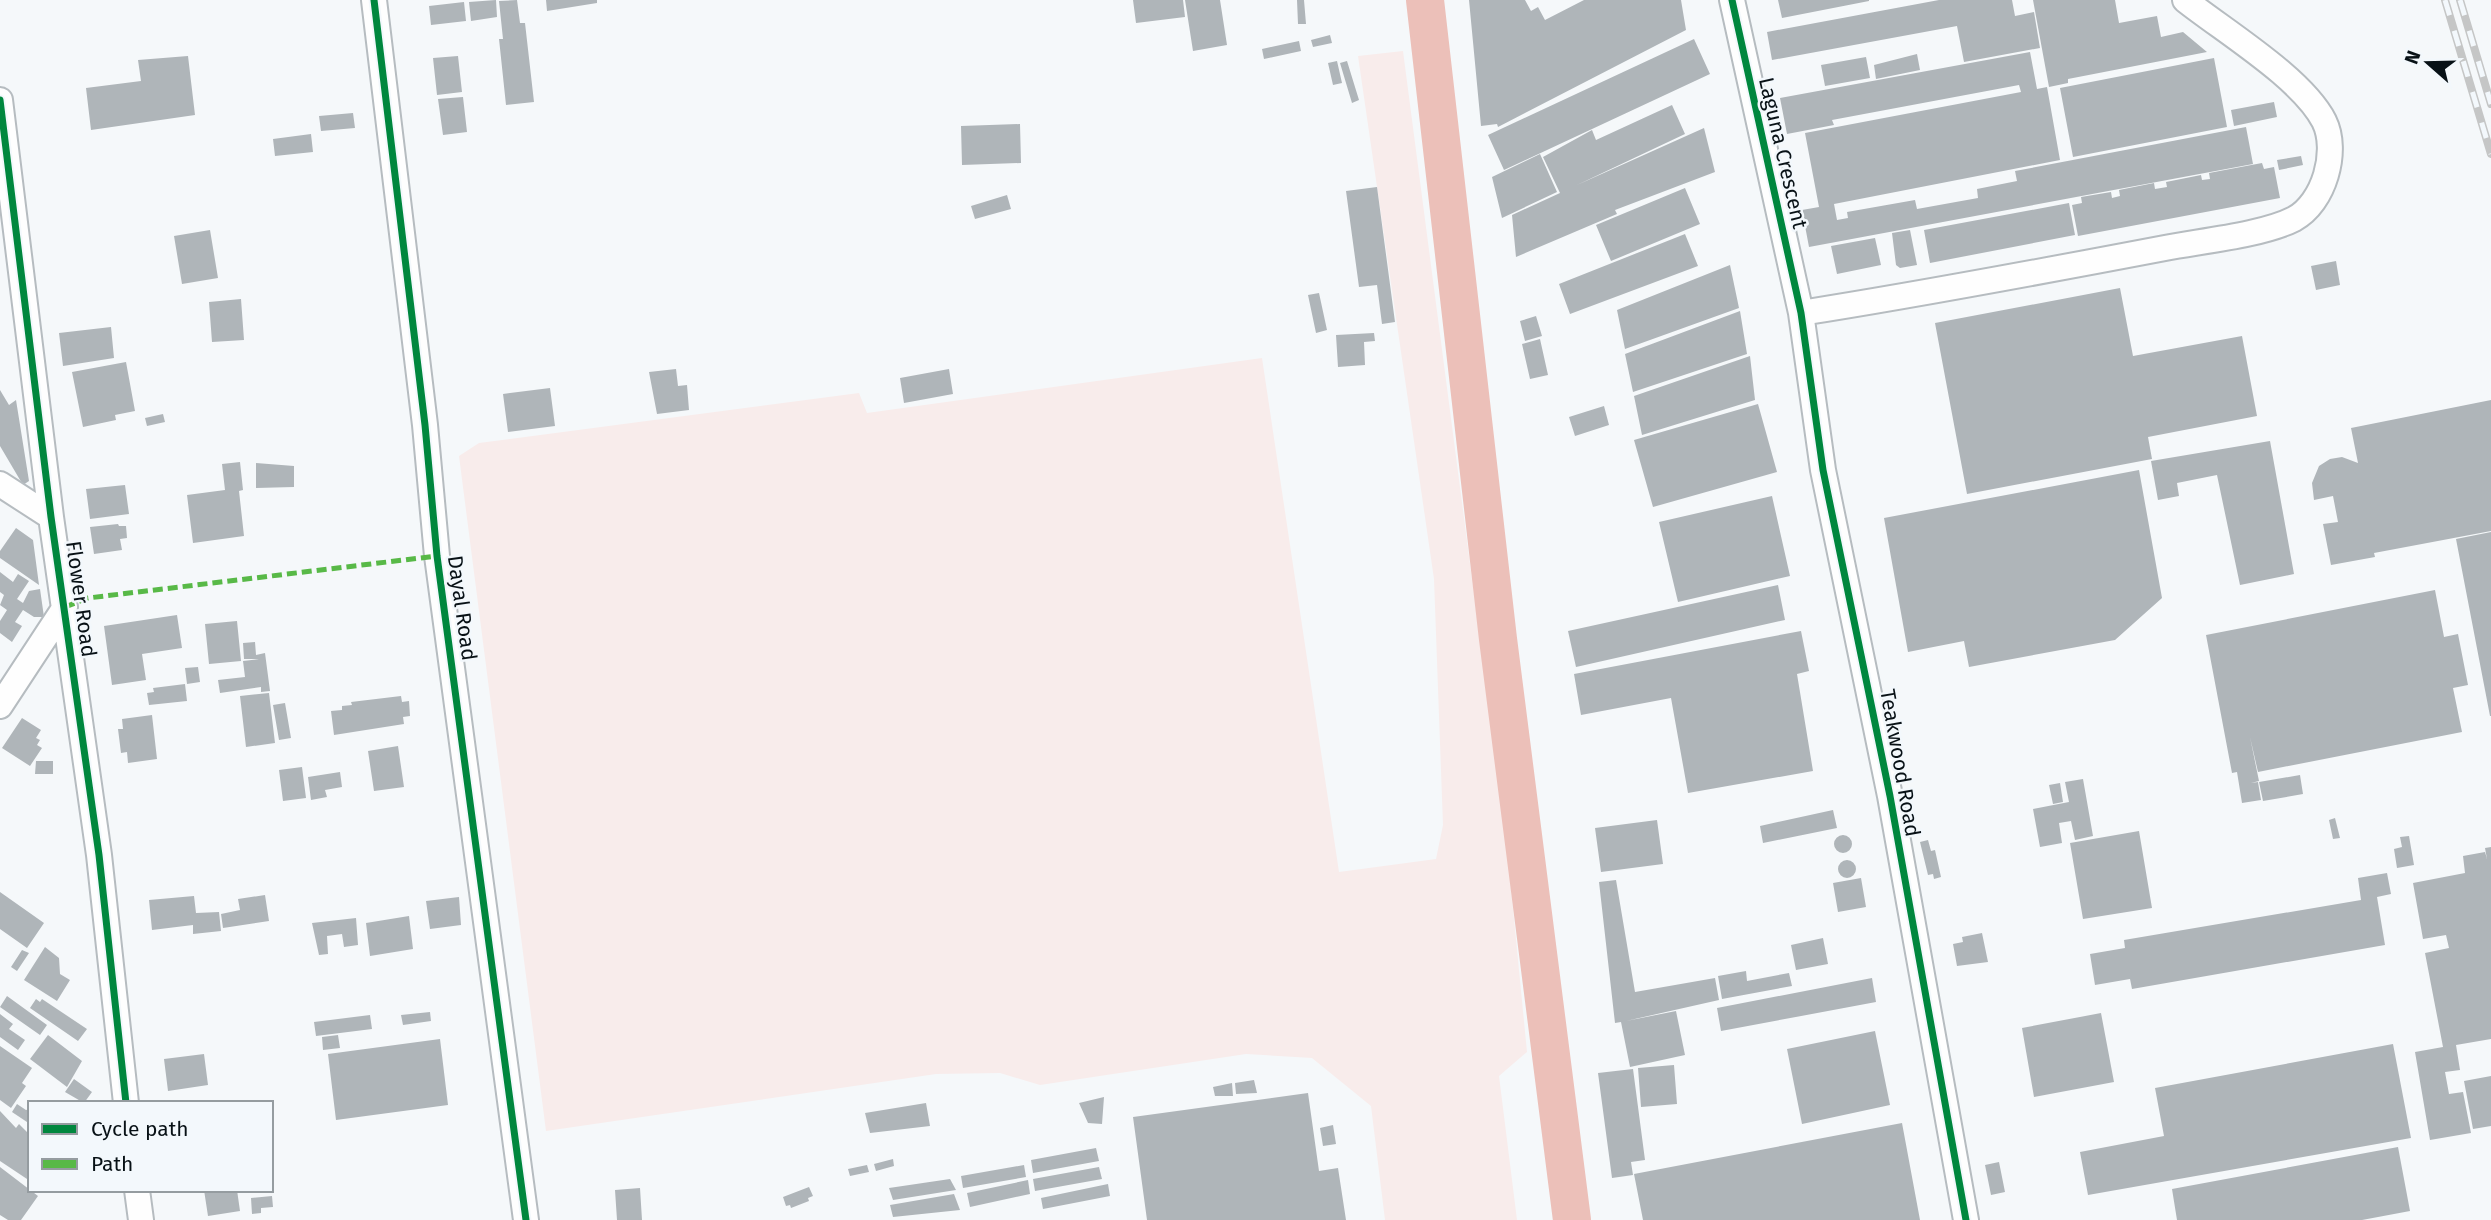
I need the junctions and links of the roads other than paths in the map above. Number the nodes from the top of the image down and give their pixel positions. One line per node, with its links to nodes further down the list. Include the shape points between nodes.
1 (374, 0): 13 (street, Dayal Road, via 437,556)
2 (1732, 0): 5 (street, Laguna Crescent)
3 (2185, 0): 5 (street, via 2275,69 2324,121 2330,142 2329,165 2311,205 2295,219 2269,228)
4 (1, 114): 7 (street, Flower Road)
5 (1801, 313): 14 (street, Teakwood Road, via 1823,470 1890,796)
6 (0, 484): 7 (street)
7 (51, 517): 8 (street, Flower Road)
8 (65, 607): 9 (street); 10 (street, Flower Road)
9 (0, 706)
10 (126, 1101)
11 (137, 1192): 12 (street)
12 (141, 1220)
13 (526, 1220)
14 (1966, 1220)

